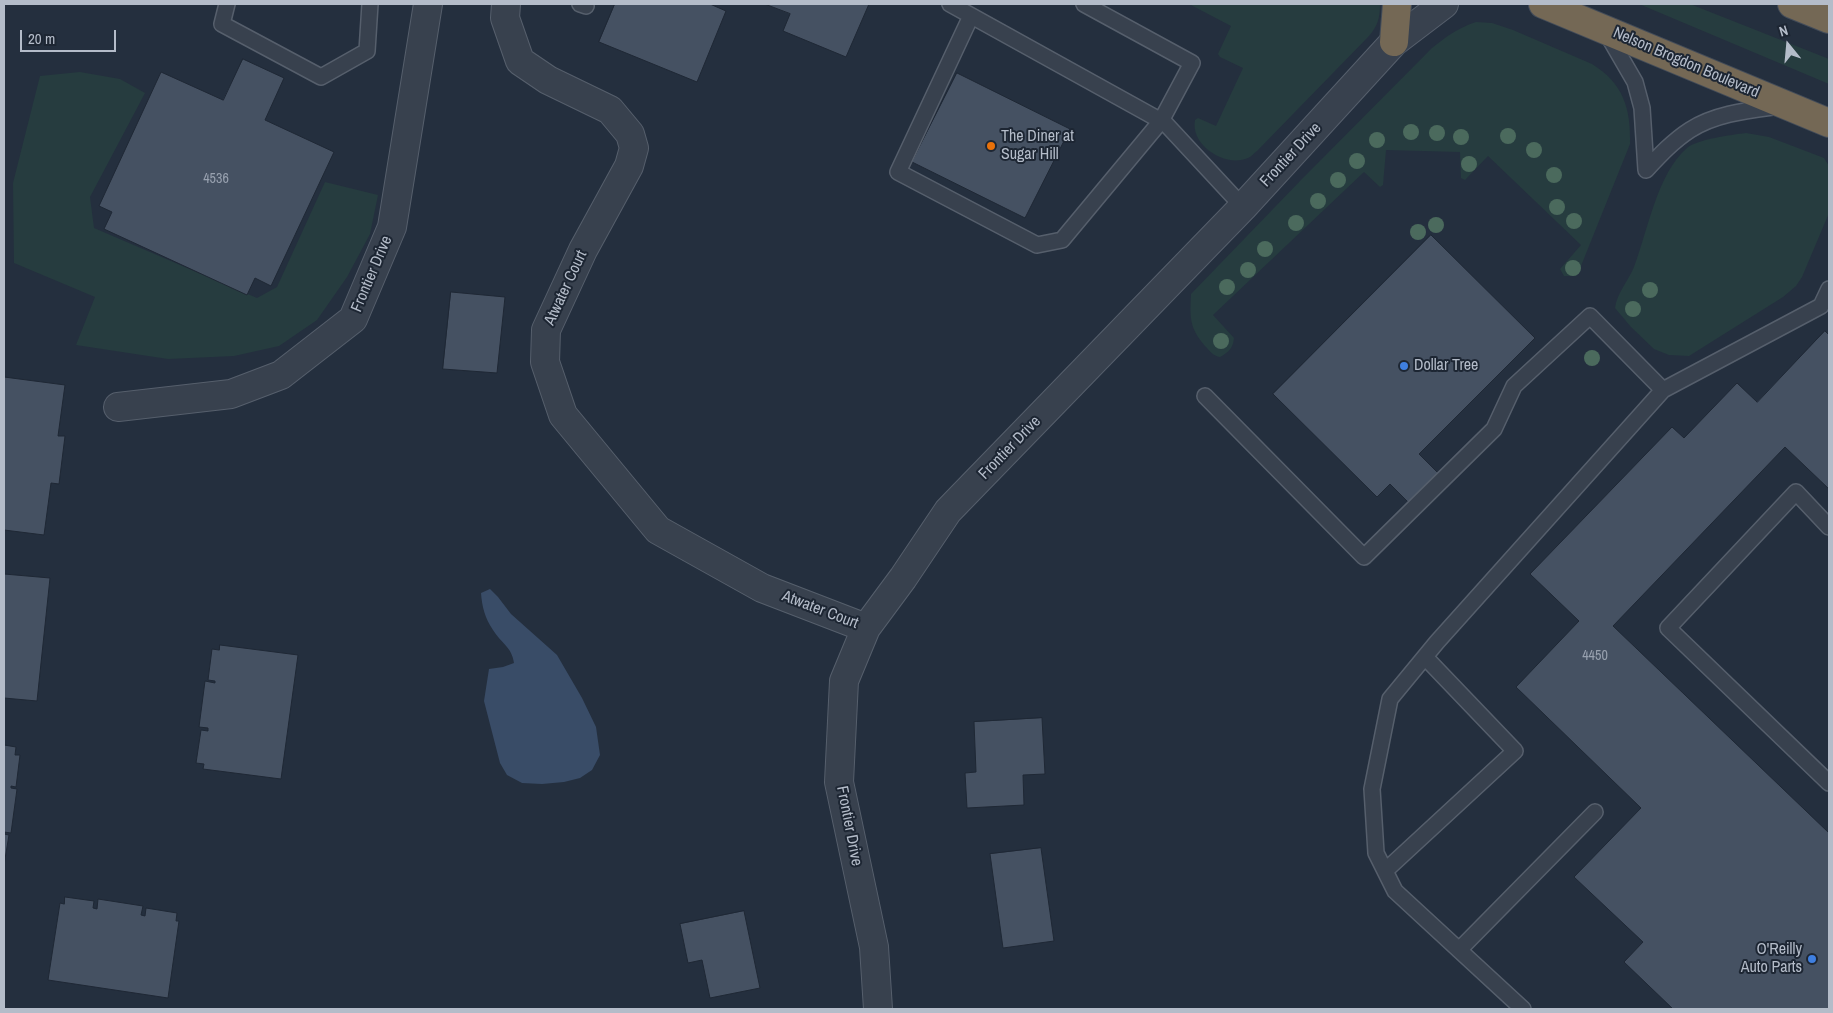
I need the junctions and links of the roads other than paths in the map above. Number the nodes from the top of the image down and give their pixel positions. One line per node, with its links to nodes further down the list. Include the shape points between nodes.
1 (227, 4): 2 (lane, via 222,24 321,77 367,51)
2 (370, 4)
3 (428, 4): 22 (street, Frontier Drive, via 392,227 353,320 281,375 231,394)
4 (506, 4): 24 (street, Atwater Court, via 505,18 520,61 548,80 610,110 630,134 634,148 629,166 583,250 546,330 545,362 563,416 658,530 762,588)
5 (950, 4): 11 (lane)
6 (1084, 4): 16 (lane, via 1192,63)
7 (1397, 4): 14 (highway)
8 (1444, 4): 14 (street, Frontier Drive)
9 (1543, 4): 13 (highway, Nelson Brogdon Boulevard)
10 (1792, 4): 12 (highway)
11 (970, 16): 16 (lane); 16 (lane, via 898,172 1038,246 1062,240)
12 (1829, 19)
13 (1604, 28): 15 (highway, Nelson Brogdon Boulevard); 15 (lane, via 1635,82 1642,108 1646,170 1691,129 1735,113)
14 (1394, 42): 18 (street, Frontier Drive)
15 (1784, 105): 17 (highway, Nelson Brogdon Boulevard)
16 (1161, 121): 18 (lane)
17 (1829, 123)
18 (1243, 207): 24 (street, Frontier Drive, via 948,512)
19 (1829, 290): 20 (lane, via 1821,306)
20 (1663, 390): 21 (lane, via 1590,316 1514,386 1494,429 1364,557); 25 (lane)
21 (1205, 396)
22 (118, 407)
23 (1829, 527): 26 (lane, via 1796,492 1668,628)
24 (866, 628): 30 (street, Frontier Drive, via 844,681 840,782 874,947)
25 (1425, 657): 28 (lane, via 1390,699 1372,789 1376,853); 28 (lane, via 1515,751)
26 (1829, 783)
27 (1594, 812): 29 (lane)
28 (1385, 871): 29 (lane, via 1395,891)
29 (1460, 950): 31 (lane)
30 (878, 1009)
31 (1523, 1009)

